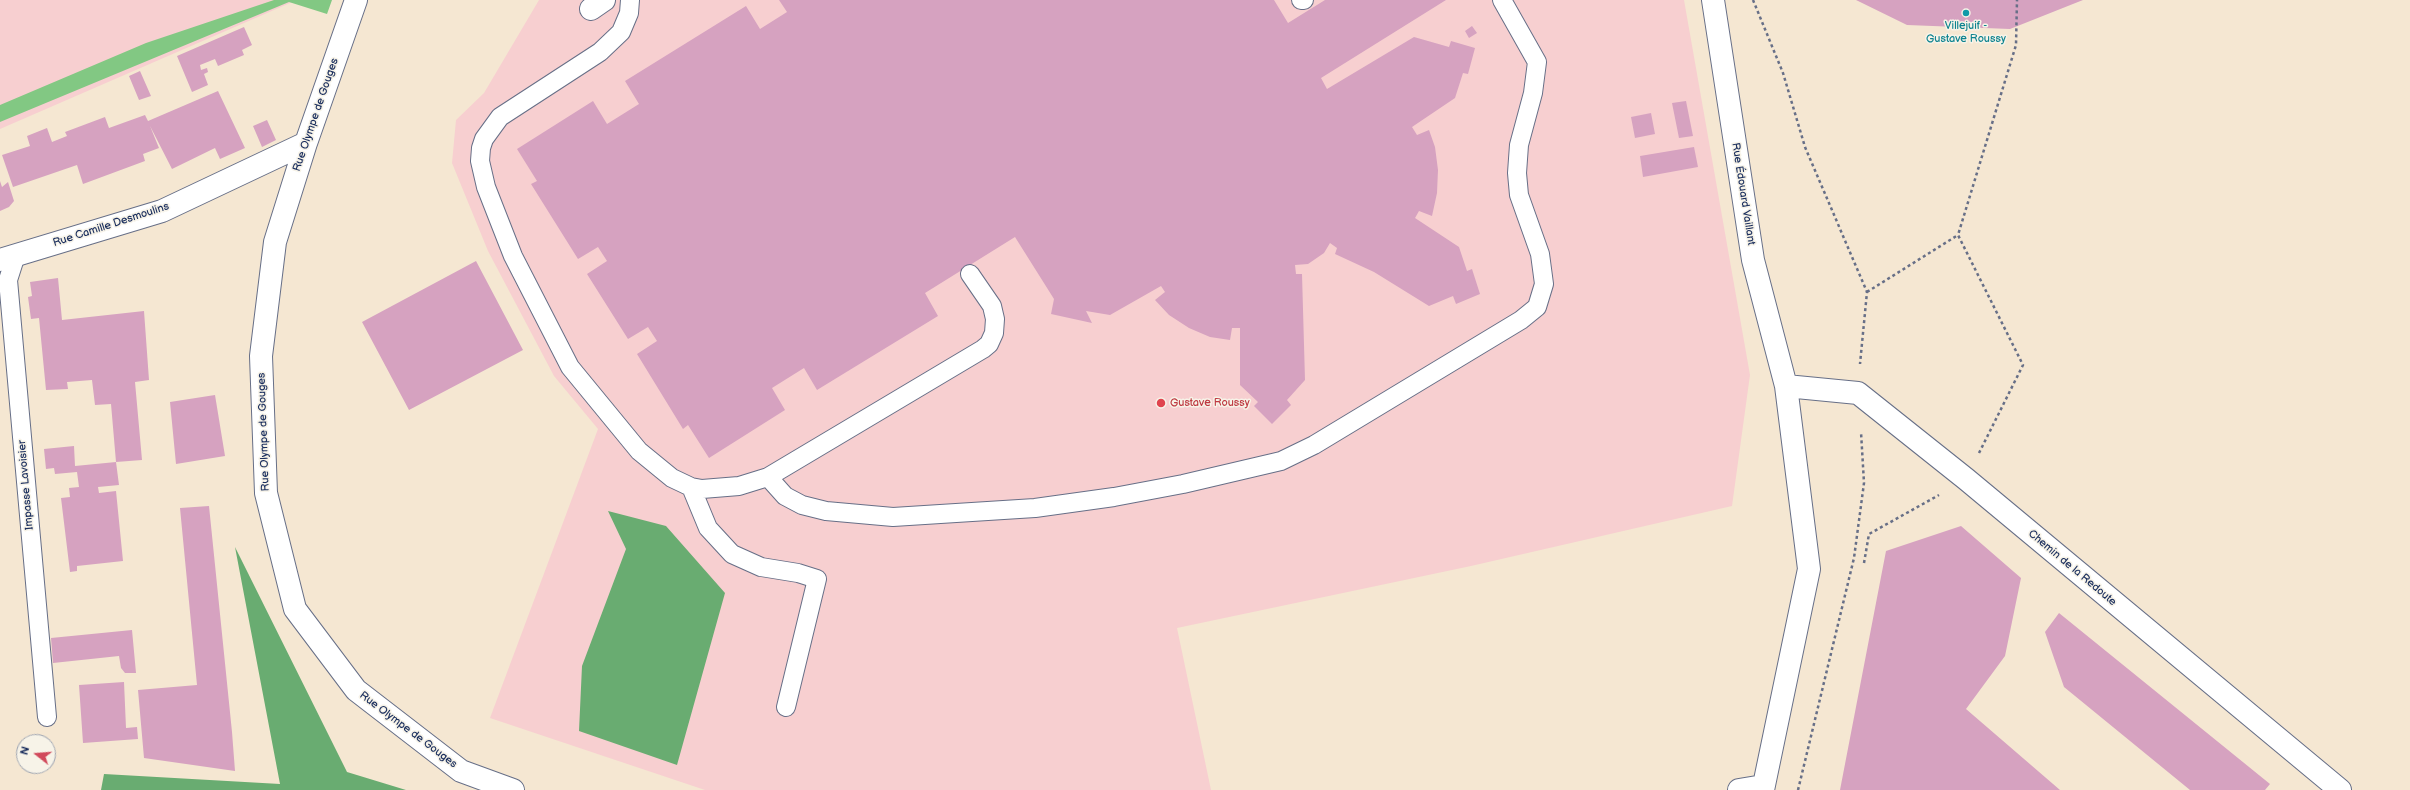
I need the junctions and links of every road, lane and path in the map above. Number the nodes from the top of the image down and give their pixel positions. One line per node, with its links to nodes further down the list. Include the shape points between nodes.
1 (356, 0): 6 (street, Rue Olympe de Gouges)
2 (630, 0): 14 (lane, via 629,13 621,32 600,52 500,117 491,127 481,148 482,173 513,256 570,367 639,451 672,478)
3 (1502, 0): 12 (lane, via 1537,62 1534,93 1519,145 1517,173 1519,195 1540,254 1544,284 1537,307 1521,320 1314,445 1281,461 1183,484 1035,508 893,517 826,511 802,505 785,496)
4 (1713, 0): 11 (street, Rue Édouard Vaillant, via 1753,260)
5 (2017, 0): 7 (path, via 2016,45)
6 (306, 143): 8 (street, Rue Camille Desmoulins, via 162,211); 19 (street, Rue Olympe de Gouges, via 275,242 261,356 266,493 295,609 356,690 461,771)
7 (1958, 235): 10 (path); 13 (path, via 2023,366)
8 (8, 257): 17 (lane, Impasse Lavoisier)
9 (970, 274): 12 (lane, via 992,306 995,319 994,333 989,344)
10 (1867, 292)
11 (1786, 386): 13 (street, Chemin de la Redoute, via 1858,393); 18 (street, Rue Édouard Vaillant, via 1809,569)
12 (768, 477): 14 (lane, via 721,489)
13 (1966, 479): 15 (path, via 1869,534); 21 (street, Chemin de la Redoute)
14 (691, 487): 16 (lane, via 708,528 732,554 761,567 817,579)
15 (1864, 563)
16 (786, 707)
17 (47, 717)
18 (1763, 788): 20 (street)
19 (513, 790)
20 (1739, 790)
21 (2340, 790)

